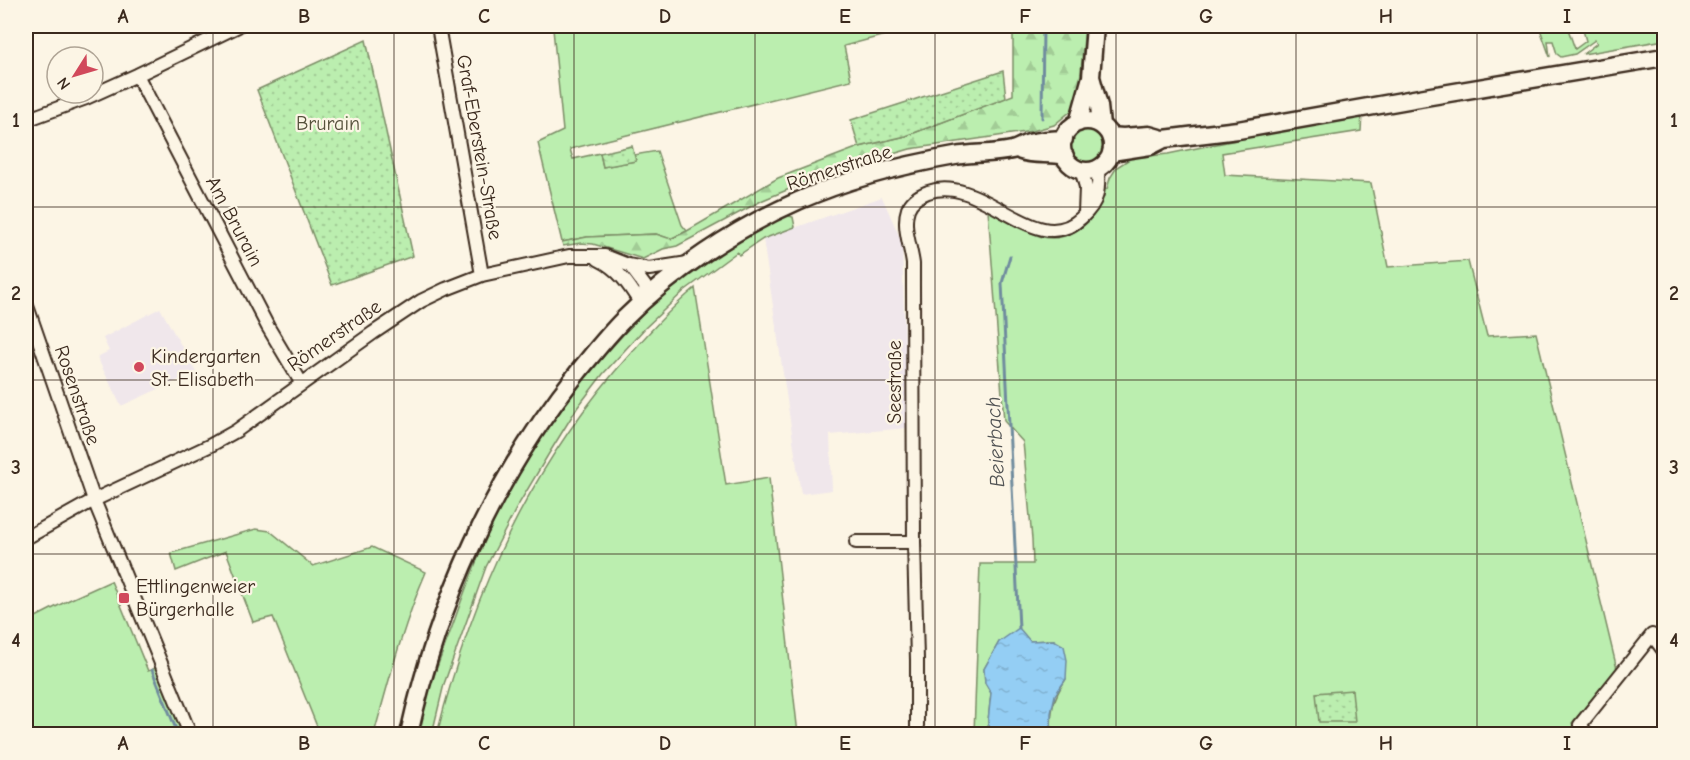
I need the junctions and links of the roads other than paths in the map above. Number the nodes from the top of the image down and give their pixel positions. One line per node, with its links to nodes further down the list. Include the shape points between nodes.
1 (438, 26): 17 (street, Graf-Eberstein-Straße)
2 (1095, 26): 6 (main road)
3 (231, 27): 5 (street)
4 (1665, 57): 9 (main road, via 1164,140 1150,146)
5 (137, 75): 7 (street); 20 (street, Am Brurain, via 268,327)
6 (1091, 77): 8 (main road); 9 (main road)
7 (26, 120)
8 (1078, 123): 9 (main road, via 1090,121); 10 (main road)
9 (1108, 138): 13 (main road, via 1108,159)
10 (1064, 139): 11 (main road, Römerstraße, via 1027,144); 12 (main road)
11 (1014, 150): 12 (main road, Römerstraße); 15 (main road, Römerstraße, via 887,171 824,190 766,216)
12 (1065, 156): 13 (main road, via 1069,162)
13 (1089, 169): 24 (street, Seestraße, via 1085,214 1057,230 1038,228 953,189 927,193 914,200 907,210 913,275)
14 (589, 256): 16 (street, Römerstraße, via 605,256); 17 (street, Römerstraße, via 560,258); 18 (street, via 616,270)
15 (692, 263): 16 (street, Römerstraße, via 649,269); 18 (main road, Römerstraße)
16 (630, 266): 18 (street, via 645,286)
17 (482, 275): 20 (street, Römerstraße, via 421,301)
18 (643, 301): 27 (main road, Römerstraße, via 561,394 497,496 461,569 440,626)
19 (26, 303): 21 (street, Rosenstraße)
20 (302, 384): 21 (street, Römerstraße, via 211,445)
21 (94, 500): 22 (street, Römerstraße); 26 (street, Rosenstraße)
22 (26, 538)
23 (856, 542): 24 (street)
24 (914, 542): 28 (street, Seestraße)
25 (1665, 651): 29 (street, via 1652,635 1580,725)
26 (190, 735)
27 (409, 735)
28 (917, 735)
29 (1587, 735)

